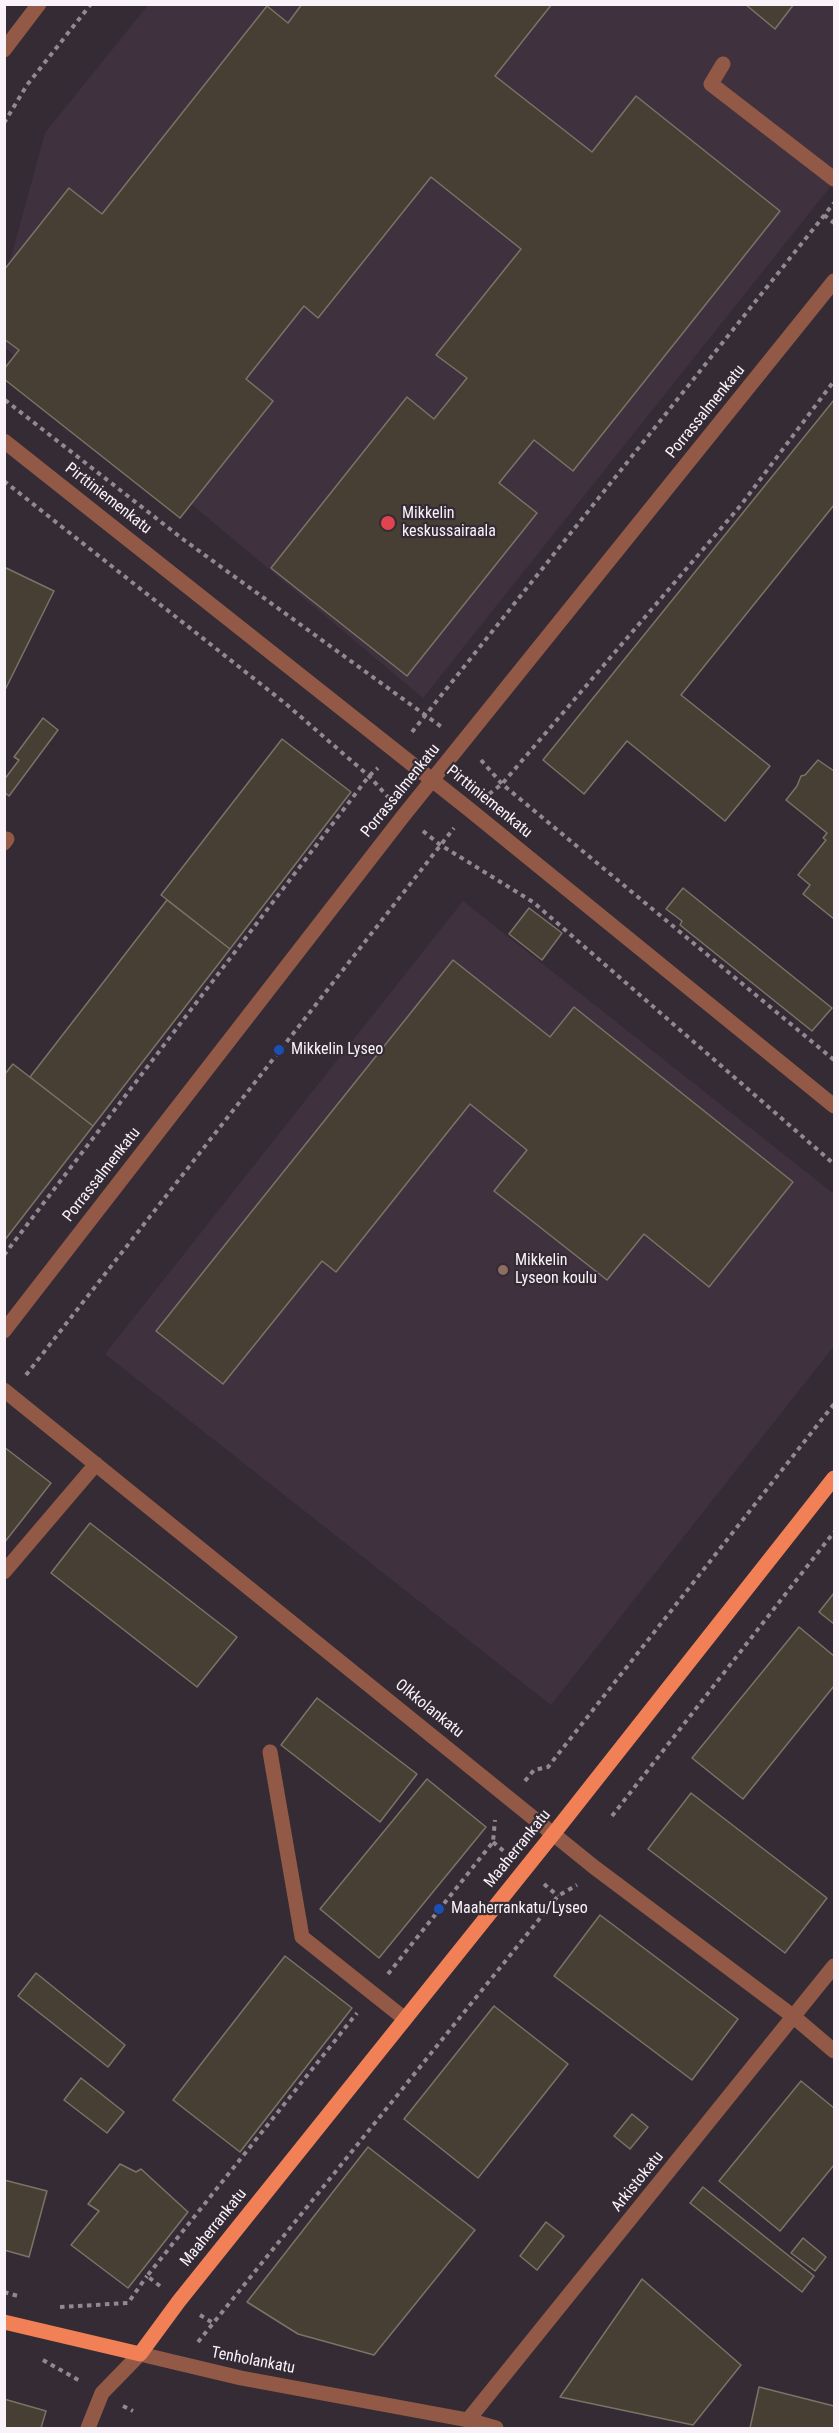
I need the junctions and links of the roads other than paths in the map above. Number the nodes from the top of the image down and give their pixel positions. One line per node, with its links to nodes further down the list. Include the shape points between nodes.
1 (39, 4): 2 (street)
2 (4, 50)
3 (723, 64): 4 (street, via 711,84)
4 (834, 180)
5 (834, 281): 7 (street, Porrassalmenkatu)
6 (4, 441): 7 (street, Pirttiniemenkatu)
7 (432, 780): 8 (street, Pirttiniemenkatu); 9 (street, Porrassalmenkatu)
8 (834, 1106)
9 (4, 1331)
10 (4, 1390): 11 (street, Olkkolankatu)
11 (96, 1464): 13 (street); 15 (street, Olkkolankatu)
12 (834, 1478): 15 (main road, Maaherrankatu)
13 (4, 1572)
14 (270, 1752): 18 (street, via 302,1937)
15 (554, 1833): 17 (street, Olkkolankatu); 18 (main road, Maaherrankatu)
16 (834, 1966): 17 (street, Arkistokatu)
17 (794, 2017): 19 (street, Olkkolankatu); 22 (street, Arkistokatu)
18 (405, 2019): 21 (main road, Maaherrankatu)
19 (834, 2051)
20 (4, 2322): 21 (main road, Tenholankatu)
21 (140, 2355): 22 (street, Tenholankatu); 23 (street, via 102,2393)
22 (468, 2420): 24 (street, Tenholankatu)
23 (88, 2428)
24 (496, 2428)

